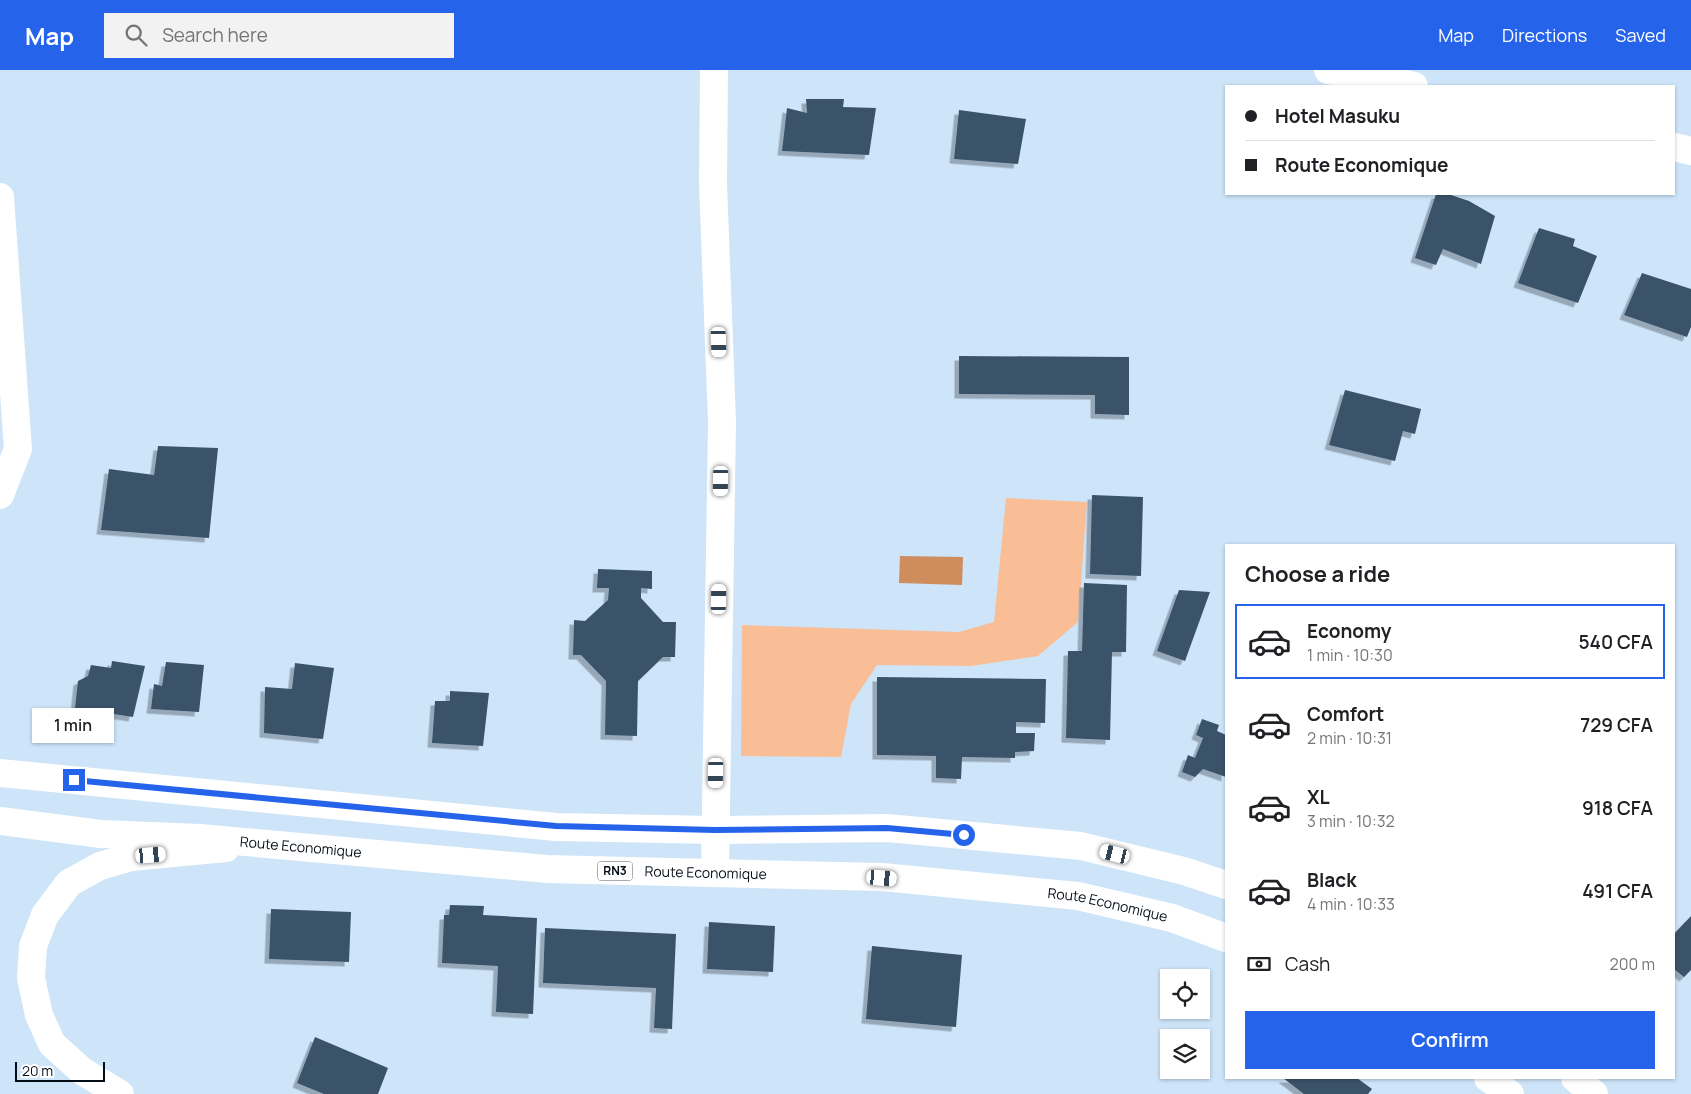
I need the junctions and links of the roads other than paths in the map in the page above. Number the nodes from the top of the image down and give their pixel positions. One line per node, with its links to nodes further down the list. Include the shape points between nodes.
1 (714, 70): 10 (main road, via 713,183 722,422)
2 (1328, 70): 3 (main road)
3 (1410, 85)
4 (1675, 147): 5 (main road)
5 (1691, 151)
6 (0, 197): 7 (main road, via 18,449)
7 (0, 495)
8 (0, 773): 10 (main road, via 556,826)
9 (0, 821): 11 (main road, Route Economique / RN3, via 101,834)
10 (715, 830): 12 (main road); 13 (main road, via 887,828 1081,846 1184,871)
11 (269, 844): 12 (main road, Route Economique / RN3, via 547,869); 17 (main road, via 131,856 100,866 69,883 45,915 33,946 31,978 39,1014 52,1044 82,1071)
12 (715, 873): 14 (main road, Route Economique / RN3, via 882,878 1078,896 1172,918)
13 (1225, 886)
14 (1225, 938)
15 (1489, 1079): 18 (main road)
16 (1576, 1079): 19 (main road)
17 (120, 1094)
18 (1510, 1094)
19 (1594, 1094)

